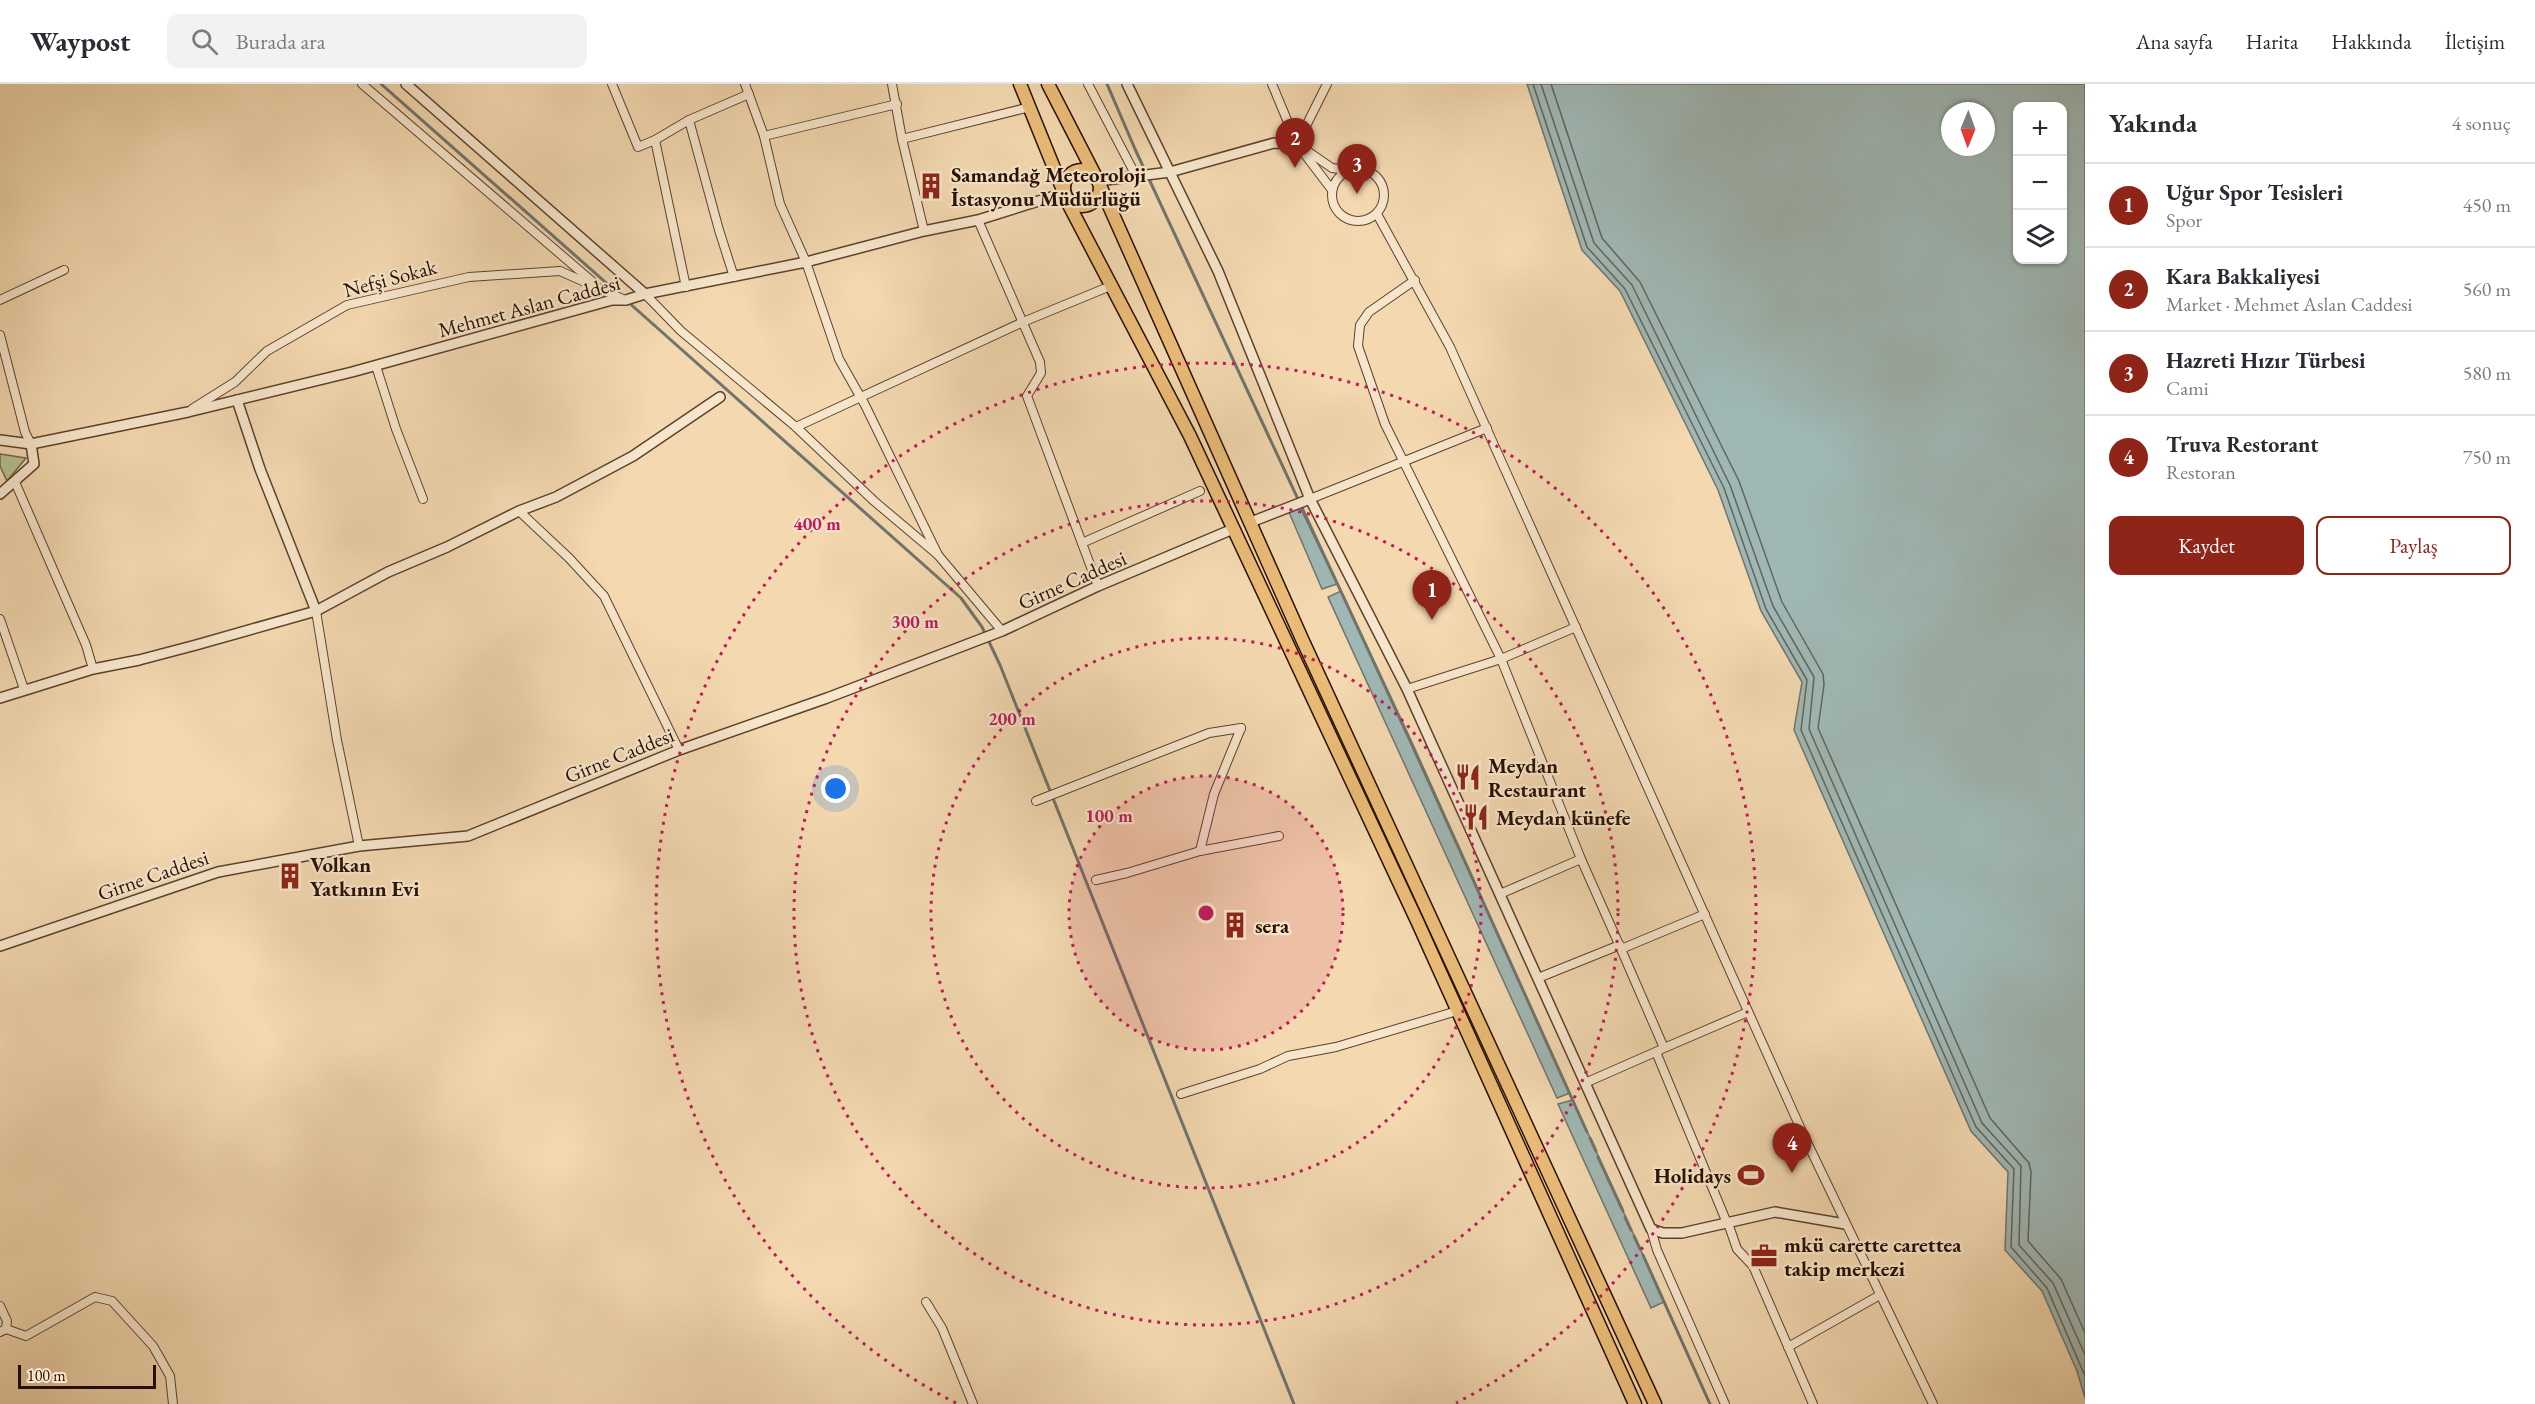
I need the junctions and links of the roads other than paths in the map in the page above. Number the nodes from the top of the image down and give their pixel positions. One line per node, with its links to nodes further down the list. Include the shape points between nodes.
1 (362, 84): 35 (street)
2 (406, 84): 36 (street)
3 (612, 84): 18 (street, via 638,147)
4 (745, 84): 12 (street)
5 (892, 84): 13 (street)
6 (1020, 84): 14 (main road)
7 (1048, 84): 23 (main road)
8 (1088, 84): 22 (street)
9 (1127, 84): 21 (street)
10 (1272, 84): 19 (street)
11 (1327, 84): 19 (street)
12 (749, 94): 15 (street); 16 (street)
13 (897, 104): 16 (street); 17 (street)
14 (1030, 107): 17 (street); 25 (main road)
15 (689, 120): 18 (street); 31 (street)
16 (764, 136): 29 (street, via 780,204)
17 (902, 139): 28 (street)
18 (655, 140): 34 (street)
19 (1297, 144): 20 (street, via 1332,168); 21 (street, via 1274,143); 24 (street)
20 (1348, 170): 24 (street); 26 (street, via 1366,170 1380,181 1384,198)
21 (1170, 172): 22 (street); 55 (street, via 1218,271)
22 (1136, 176): 23 (street)
23 (1098, 181): 25 (main road, via 1087,170 1076,171 1064,182); 25 (main road, via 1099,193 1088,205 1076,205); 57 (main road)
24 (1332, 190): 26 (street, via 1334,206 1345,219 1362,222)
25 (1064, 193): 27 (street, Mehmet Aslan Caddesi); 33 (main road)
26 (1377, 214): 32 (street)
27 (978, 220): 28 (street, Mehmet Aslan Caddesi); 39 (street)
28 (924, 231): 29 (street, Mehmet Aslan Caddesi)
29 (806, 262): 31 (street, Mehmet Aslan Caddesi); 42 (street, via 839,359)
30 (64, 270): 37 (street)
31 (734, 277): 34 (street, Mehmet Aslan Caddesi)
32 (1415, 280): 47 (street); 50 (street, via 1369,312 1357,337 1385,424)
33 (1113, 285): 39 (street); 58 (main road)
34 (686, 287): 36 (street, Mehmet Aslan Caddesi)
35 (600, 288): 38 (street, Nefşi Sokak); 45 (street, Nefşi Sokak, via 560,272 469,277 348,305 267,351 235,381)
36 (645, 294): 38 (street, Mehmet Aslan Caddesi); 46 (street, via 681,331)
37 (0, 300)
38 (626, 300): 41 (street, Mehmet Aslan Caddesi, via 612,300)
39 (1023, 322): 42 (street); 59 (street, via 1041,370 1027,396)
40 (0, 335): 49 (street)
41 (376, 366): 44 (street, Mehmet Aslan Caddesi); 54 (street)
42 (861, 396): 46 (street); 60 (street)
43 (720, 398): 56 (street, via 633,456 556,497)
44 (237, 400): 45 (street, Mehmet Aslan Caddesi); 62 (street)
45 (188, 412): 49 (street, Mehmet Aslan Caddesi)
46 (796, 427): 60 (street)
47 (1487, 428): 50 (street); 64 (street)
48 (0, 440): 49 (street, Mehmet Aslan Caddesi)
49 (31, 444): 51 (street, via 34,464)
50 (1404, 461): 55 (street); 66 (street)
51 (15, 482): 53 (street); 67 (street)
52 (1200, 491): 59 (street)
53 (0, 495)
54 (423, 499)
55 (1310, 499): 57 (street); 69 (street)
56 (519, 511): 62 (street, via 388,572); 71 (street, via 604,596)
57 (1251, 522): 99 (main road)
58 (1233, 529): 61 (street, Girne Caddesi); 83 (main road)
59 (1082, 543): 61 (street)
60 (938, 555): 65 (street)
61 (1098, 586): 65 (street, Girne Caddesi)
62 (316, 611): 67 (street, via 180,650); 74 (street)
63 (0, 619): 68 (street)
64 (1576, 627): 66 (street); 79 (street)
65 (1002, 631): 71 (street, Girne Caddesi)
66 (1501, 659): 69 (street); 76 (street)
67 (93, 669): 68 (street)
68 (24, 689): 70 (street)
69 (1407, 689): 78 (street)
70 (0, 698)
71 (679, 750): 74 (street, Girne Caddesi, via 468,836)
72 (1036, 801): 75 (street, via 1209,733 1241,728 1214,794)
73 (1280, 836): 75 (street)
74 (359, 846): 80 (street, Girne Caddesi, via 218,872)
75 (1200, 851): 77 (street)
76 (1581, 859): 78 (street); 81 (street)
77 (1096, 880)
78 (1500, 894): 82 (street)
79 (1705, 914): 81 (street); 84 (street)
80 (0, 946)
81 (1620, 947): 82 (street); 85 (street)
82 (1538, 978): 86 (street)
83 (1458, 1011): 87 (street, via 1336,1047 1288,1056); 98 (main road)
84 (1748, 1012): 85 (street); 89 (street)
85 (1660, 1050): 86 (street); 88 (street)
86 (1585, 1083): 90 (street)
87 (1181, 1094)
88 (1727, 1223): 89 (street, via 1775,1212); 90 (street, via 1682,1233); 95 (street, via 1737,1249 1753,1266)
89 (1845, 1224): 91 (street)
90 (1651, 1229): 100 (street)
91 (1880, 1295): 95 (street); 102 (street)
92 (926, 1302): 97 (street, via 942,1328)
93 (0, 1306): 94 (street, via 7,1320)
94 (3, 1330): 96 (street, via 26,1336 95,1297 112,1301 153,1346 170,1376)
95 (1788, 1347): 101 (street)
96 (172, 1404)
97 (973, 1404)
98 (1635, 1404)
99 (1654, 1404)
100 (1725, 1404)
101 (1813, 1404)
102 (1934, 1404)

